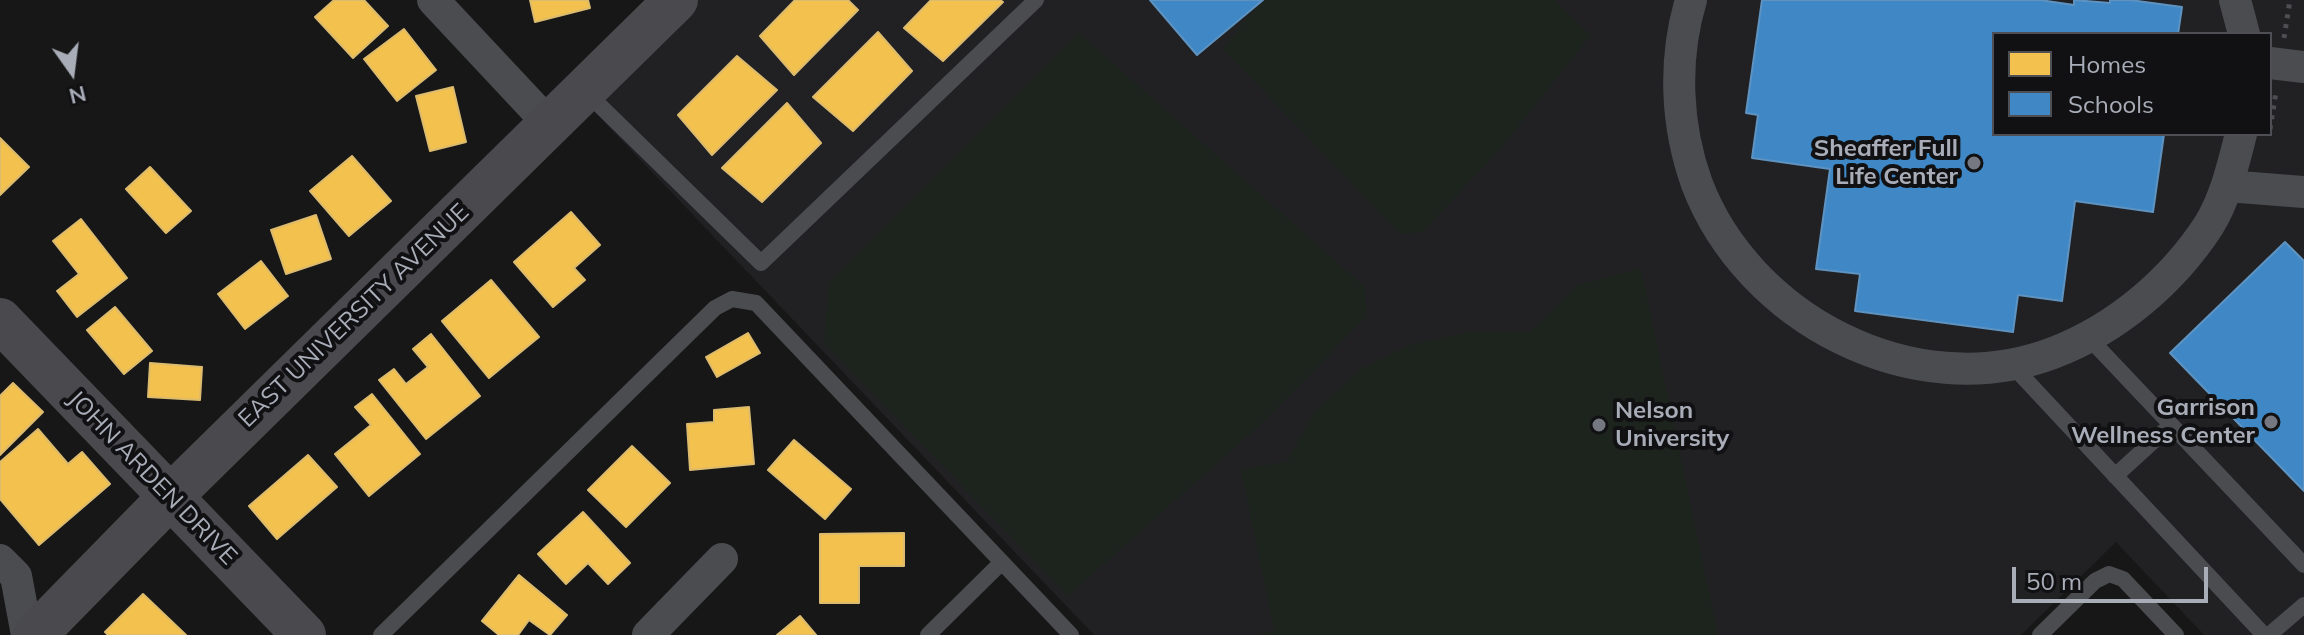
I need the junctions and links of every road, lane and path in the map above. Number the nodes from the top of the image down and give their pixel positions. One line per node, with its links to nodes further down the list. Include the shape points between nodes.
1 (433, 0): 10 (street)
2 (676, 0): 9 (street, EAST UNIVERSITY AVENUE)
3 (1036, 0): 9 (lane, via 761,263)
4 (1691, 0): 16 (street, via 1678,100 1687,155 1706,206 1733,253 1806,320 1851,345 1949,367)
5 (2235, 0): 6 (street)
6 (2243, 32)
7 (2272, 63): 8 (street)
8 (2304, 67)
9 (584, 90): 10 (street, EAST UNIVERSITY AVENUE)
10 (550, 125): 19 (street, EAST UNIVERSITY AVENUE)
11 (2240, 136): 12 (street)
12 (2227, 186): 13 (street); 15 (street, via 2209,224 2175,267 2140,302)
13 (2304, 192)
14 (0, 320): 19 (street, JOHN ARDEN DRIVE)
15 (2088, 337): 16 (street, via 2050,354); 17 (lane)
16 (2010, 363): 18 (lane)
17 (2171, 425): 18 (lane); 23 (lane)
18 (2115, 476): 34 (lane)
19 (170, 497): 26 (street, EAST UNIVERSITY AVENUE); 27 (street, JOHN ARDEN DRIVE)
20 (722, 559): 29 (street)
21 (0, 560): 25 (street, via 16,576)
22 (1002, 562): 28 (lane, via 756,303 732,299 715,308); 30 (lane); 31 (lane)
23 (2304, 565)
24 (2304, 605): 34 (lane)
25 (27, 635)
26 (35, 635)
27 (304, 635)
28 (381, 635)
29 (648, 635)
30 (928, 635)
31 (1071, 635)
32 (2040, 635): 33 (lane, via 2095,581 2109,574 2123,579)
33 (2176, 635)
34 (2267, 635)

